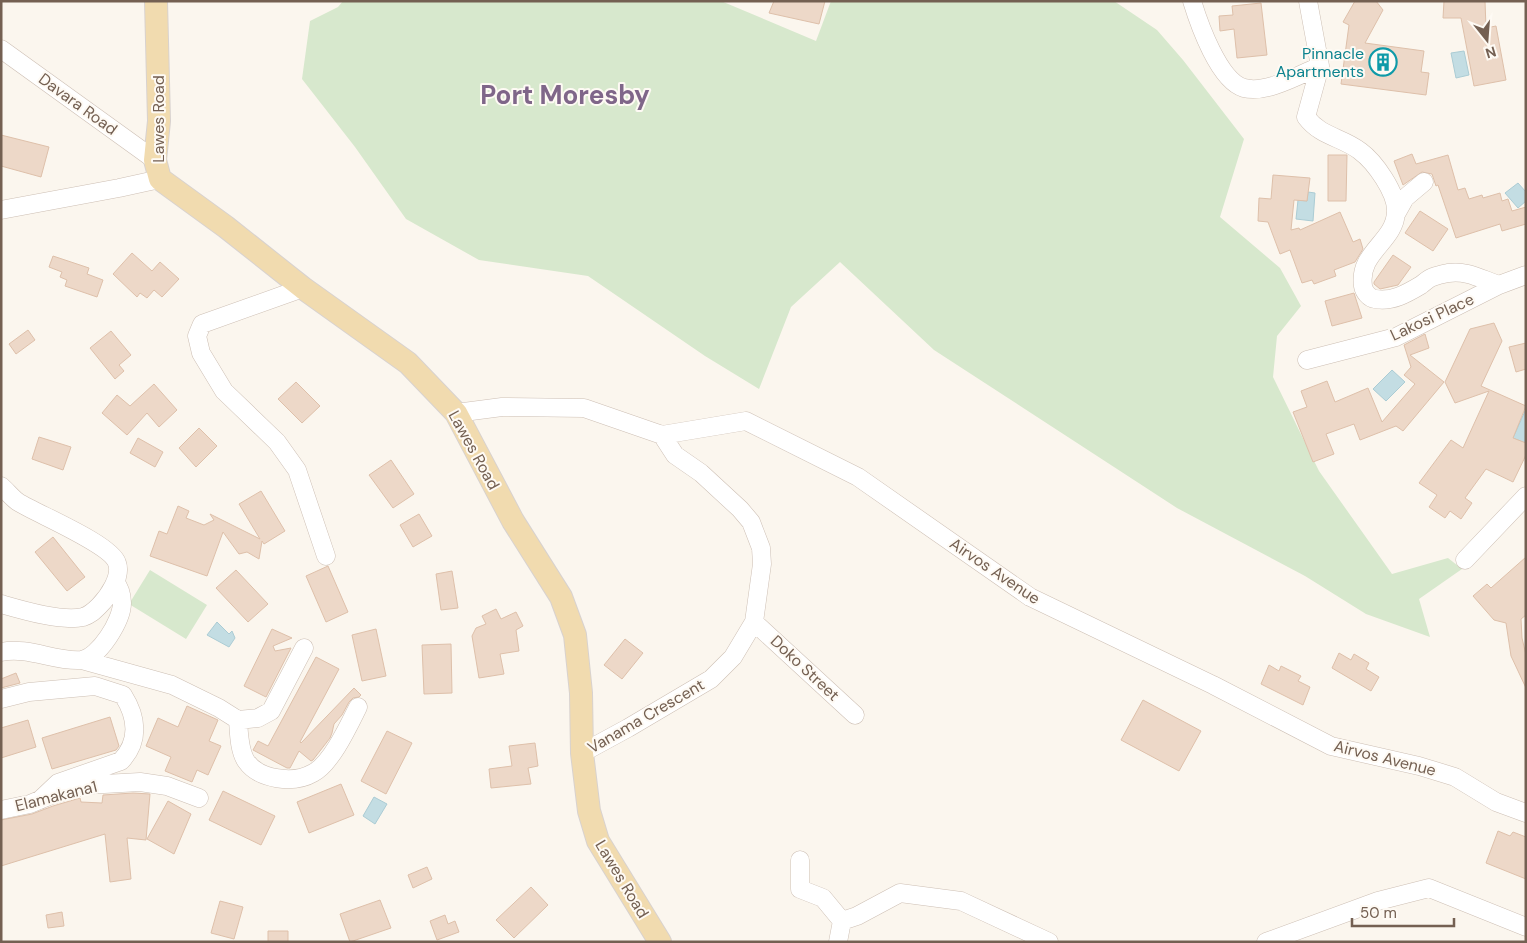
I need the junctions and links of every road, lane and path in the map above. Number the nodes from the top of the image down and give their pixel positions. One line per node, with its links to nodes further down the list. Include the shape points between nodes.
1 (156, 1): 6 (main road, Lawes Road)
2 (1192, 1): 5 (street, via 1220,68 1243,88 1279,84)
3 (1308, 1): 5 (street)
4 (1, 48): 6 (street, Davara Road)
5 (1320, 66): 9 (street, via 1306,118 1314,128 1360,151 1384,178 1396,204)
6 (157, 169): 8 (street, via 119,188); 12 (main road, Lawes Road)
7 (1424, 182): 9 (street, via 1405,198)
8 (1, 210)
9 (1396, 214): 11 (street, via 1395,222 1372,252 1363,272 1363,288 1371,299 1385,301 1397,298 1432,277 1449,273 1465,272)
10 (1526, 275): 11 (street, Lakosi Place)
11 (1499, 285): 13 (street, Lakosi Place, via 1396,337)
12 (303, 288): 14 (main road, Lawes Road, via 408,363); 18 (street, via 202,324 197,336 200,353 224,391 277,442 297,470)
13 (1307, 360)
14 (456, 412): 15 (street, Airvos Avenue, via 502,407 584,408); 30 (main road, Lawes Road, via 513,521 560,597 575,635 582,693)
15 (662, 435): 22 (street, Vanama Crescent, via 675,455 701,473 751,522 761,548 762,564); 34 (street, Airvos Avenue, via 746,420 858,477 1030,597 1331,746 1455,777 1496,802)
16 (1, 486): 20 (street, via 17,501 70,528 112,555 119,572)
17 (1526, 496): 19 (street)
18 (326, 556)
19 (1465, 560)
20 (115, 582): 21 (street, via 101,604 82,617 52,616); 25 (street, via 121,593 121,610 97,653)
21 (1, 604)
22 (754, 622): 28 (street, Doko Street); 30 (street, Vanama Crescent, via 733,657 711,679 637,724)
23 (304, 648): 29 (street, via 271,711 258,718)
24 (1, 652): 25 (street, via 27,652)
25 (82, 660): 29 (street, via 172,685)
26 (1, 699): 32 (street, via 30,692 96,686 123,695 131,707 135,738 121,761 58,783)
27 (358, 708): 29 (street, via 327,761 314,773 283,779 256,770 246,760 239,739)
28 (855, 715)
29 (238, 720)
30 (582, 752): 38 (main road, Lawes Road, via 589,811 598,841)
31 (199, 798): 32 (street, Elamakana1, via 167,786 140,782 86,785)
32 (40, 800): 33 (street, Elamakana1)
33 (1, 810)
34 (1526, 812)
35 (800, 860): 36 (street, via 800,888 823,898)
36 (842, 922): 39 (street); 40 (street, via 900,893 961,901)
37 (1526, 927): 41 (street, via 1429,888 1378,902)
38 (660, 942)
39 (838, 942)
40 (1049, 942)
41 (1266, 942)

